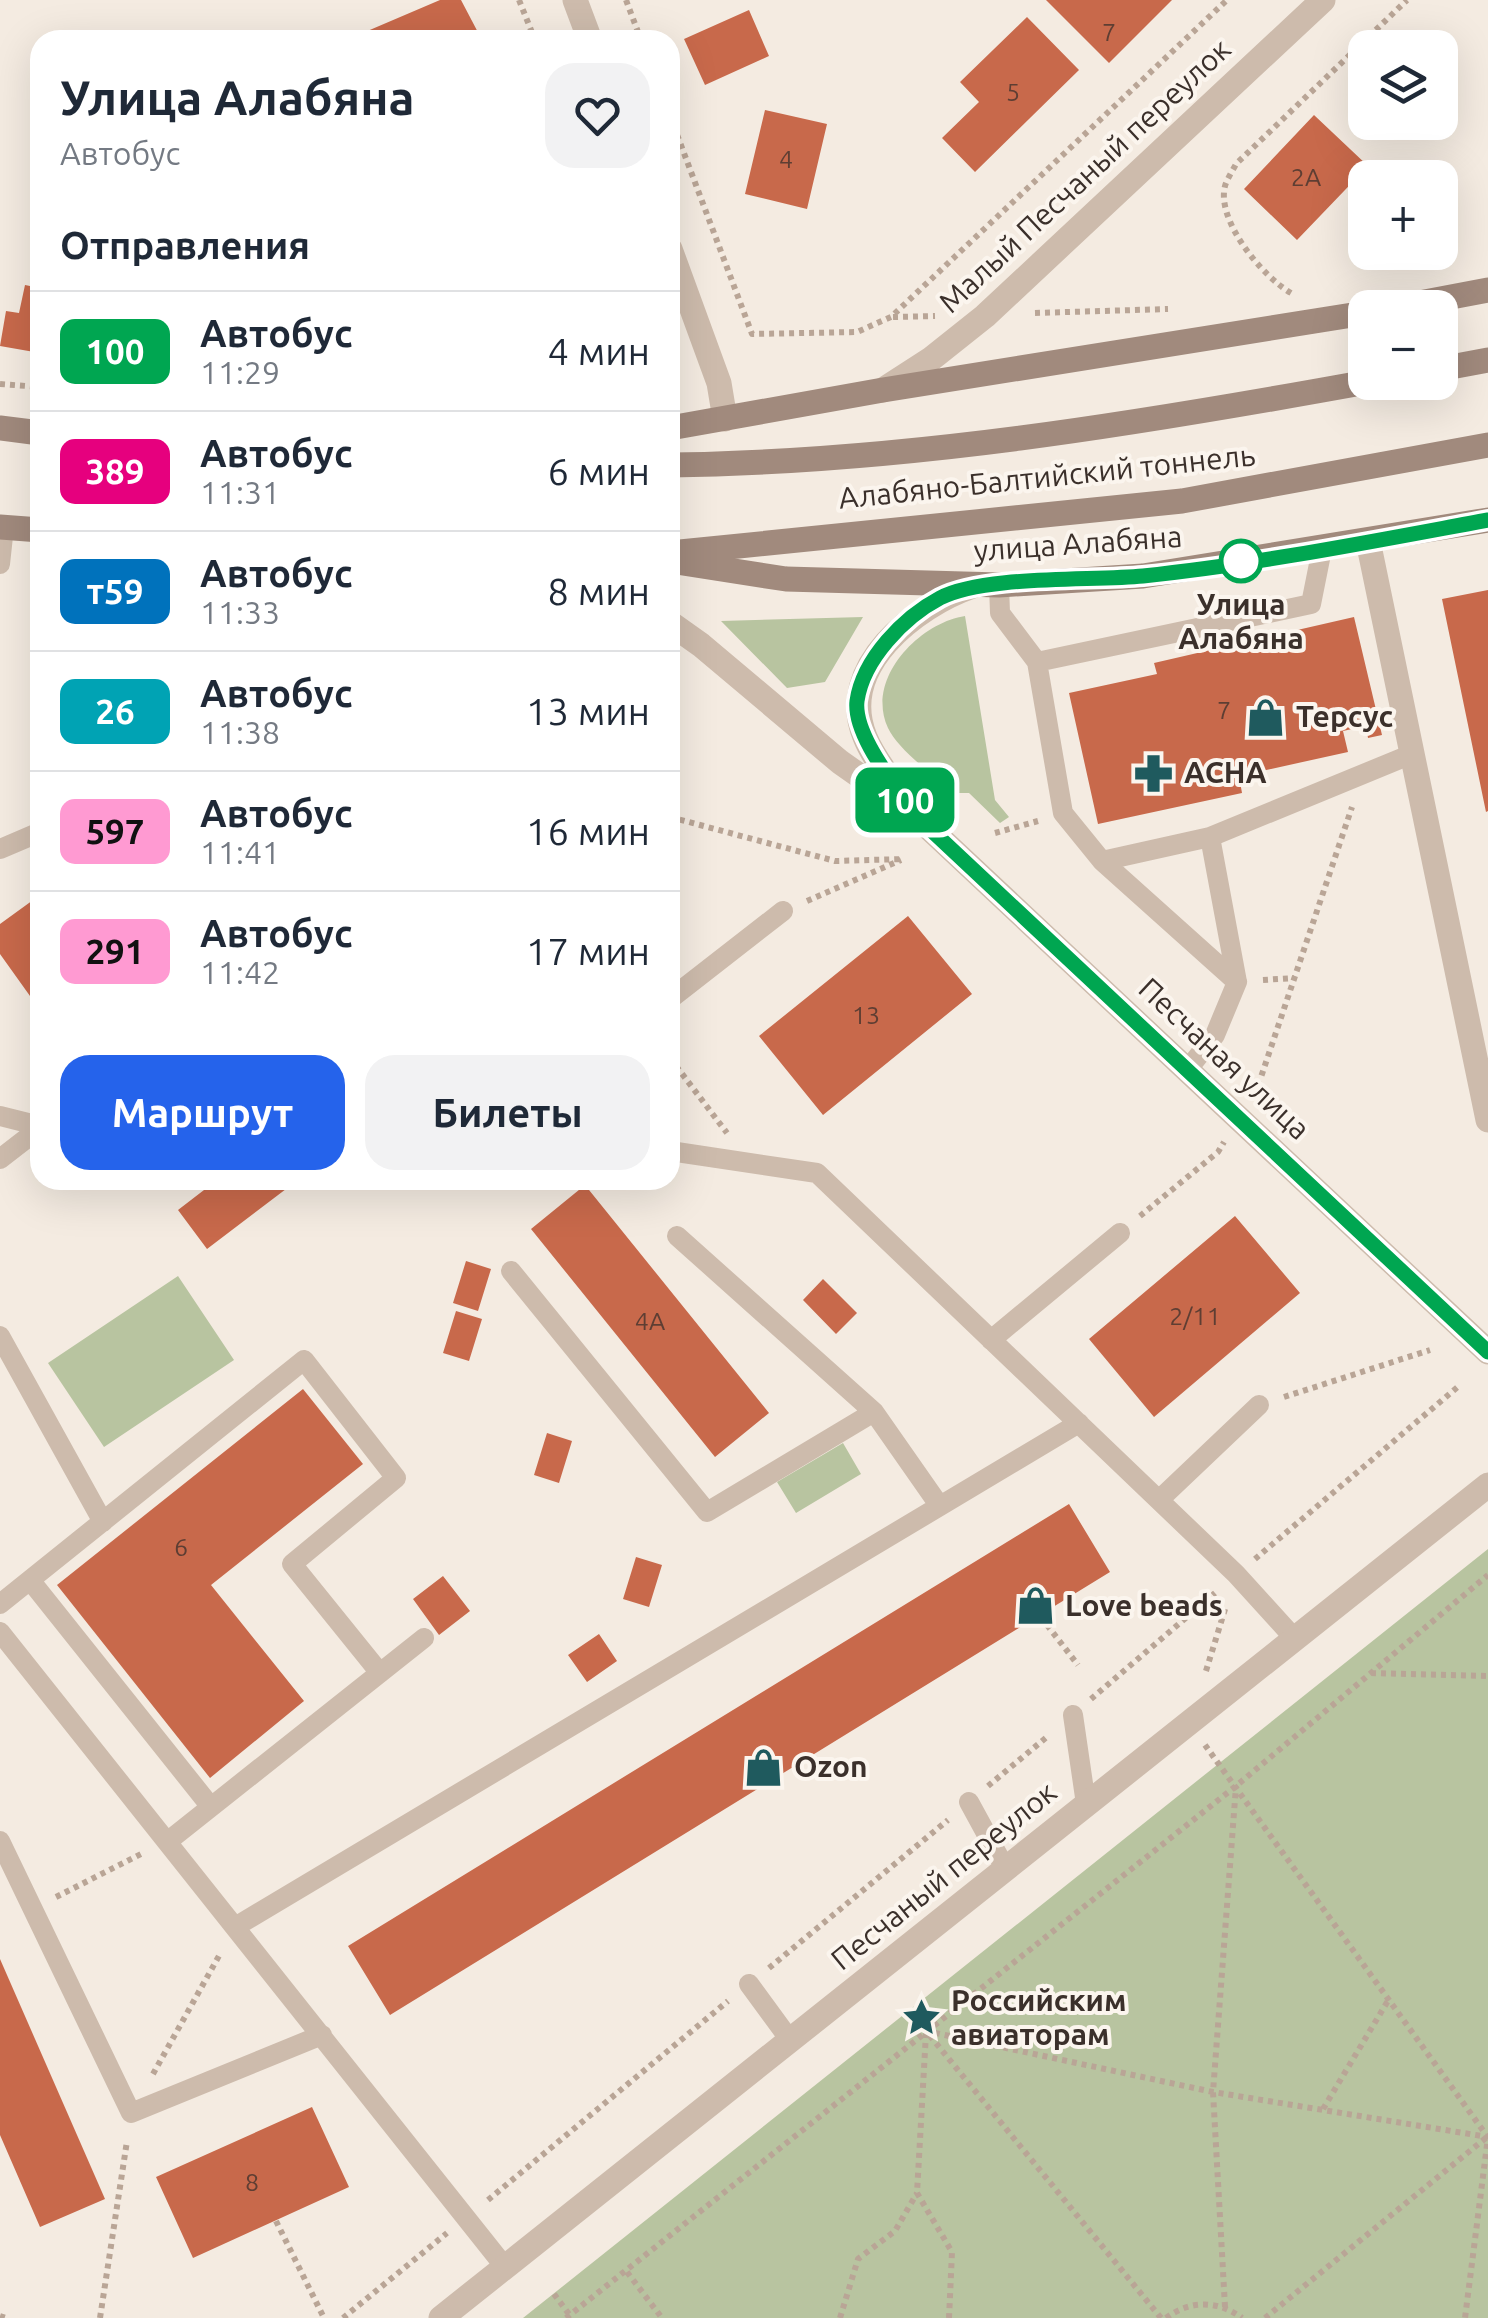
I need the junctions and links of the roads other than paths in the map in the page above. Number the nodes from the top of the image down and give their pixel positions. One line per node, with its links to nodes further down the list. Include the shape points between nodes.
1 (574, 0): 3 (street)
2 (1323, 0): 11 (street, Малый Песчаный переулок, via 985,316)
3 (586, 30)
4 (680, 277): 12 (street, via 719,383)
5 (1488, 290): 6 (main road)
6 (1458, 296)
7 (1348, 315): 11 (main road)
8 (1488, 360): 9 (main road)
9 (1458, 366)
10 (1348, 385): 17 (main road, Алабяно-Балтийский тоннель, via 1164,419 881,454)
11 (883, 390): 12 (main road)
12 (724, 419): 13 (main road)
13 (680, 426)
14 (0, 428): 15 (main road)
15 (30, 432)
16 (1488, 446): 23 (main road, Алабяно-Балтийский тоннель, via 1182,500)
17 (680, 465)
18 (1488, 520): 21 (main road, улица Алабяна)
19 (2, 527): 20 (main road); 25 (lane)
20 (30, 529)
21 (1368, 542): 22 (main road, улица Алабяна); 29 (street)
22 (1322, 549): 26 (main road, улица Алабяна, via 1143,576); 28 (lane, via 1311,604)
23 (680, 552)
24 (680, 563): 26 (main road, улица Алабяна, via 786,579)
25 (0, 564)
26 (987, 585): 28 (lane); 30 (street, Песчаная улица, via 942,596 916,614 881,648 856,704 865,738)
27 (680, 631): 30 (street, Песчаная улица)
28 (1037, 662): 34 (lane, via 1063,814)
29 (1412, 754): 32 (lane); 40 (street)
30 (914, 814): 38 (street, Песчаная улица)
31 (30, 836): 33 (lane)
32 (1210, 837): 34 (lane); 36 (lane)
33 (0, 849)
34 (1102, 861): 36 (lane)
35 (783, 911): 37 (lane)
36 (1237, 982): 38 (lane, via 1215,1035)
37 (680, 990)
38 (1188, 1068): 50 (street, Песчаная улица)
39 (0, 1116): 41 (lane)
40 (1488, 1120)
41 (30, 1124)
42 (30, 1135): 44 (lane)
43 (680, 1152): 49 (lane, via 817,1172)
44 (0, 1159)
45 (1120, 1233): 49 (lane)
46 (677, 1236): 52 (lane)
47 (511, 1271): 52 (lane, via 707,1512)
48 (0, 1336): 57 (lane)
49 (991, 1340): 53 (lane)
50 (1488, 1352)
51 (1259, 1405): 55 (lane)
52 (874, 1412): 56 (lane)
53 (1079, 1423): 55 (lane); 56 (lane)
54 (1488, 1486): 62 (street, Песчаный переулок)
55 (1159, 1500): 62 (lane)
56 (940, 1505): 71 (lane)
57 (103, 1522): 58 (lane); 63 (lane, via 304,1360 396,1478 292,1564)
58 (30, 1580): 59 (lane); 67 (lane)
59 (0, 1604)
60 (0, 1632): 69 (lane)
61 (424, 1638): 63 (lane)
62 (1295, 1639): 66 (street, Песчаный переулок)
63 (380, 1674): 67 (lane)
64 (1073, 1715): 66 (lane)
65 (969, 1802): 70 (lane)
66 (1086, 1804): 70 (street, Песчаный переулок)
67 (211, 1807): 69 (lane)
68 (0, 1842): 73 (lane, via 131,2113)
69 (167, 1842): 71 (lane)
70 (1005, 1868): 74 (street, Песчаный переулок)
71 (236, 1927): 73 (lane)
72 (749, 1984): 74 (lane)
73 (322, 2035): 75 (lane)
74 (790, 2040): 75 (street, Песчаный переулок)
75 (505, 2266): 76 (street, Песчаный переулок)
76 (441, 2318)

